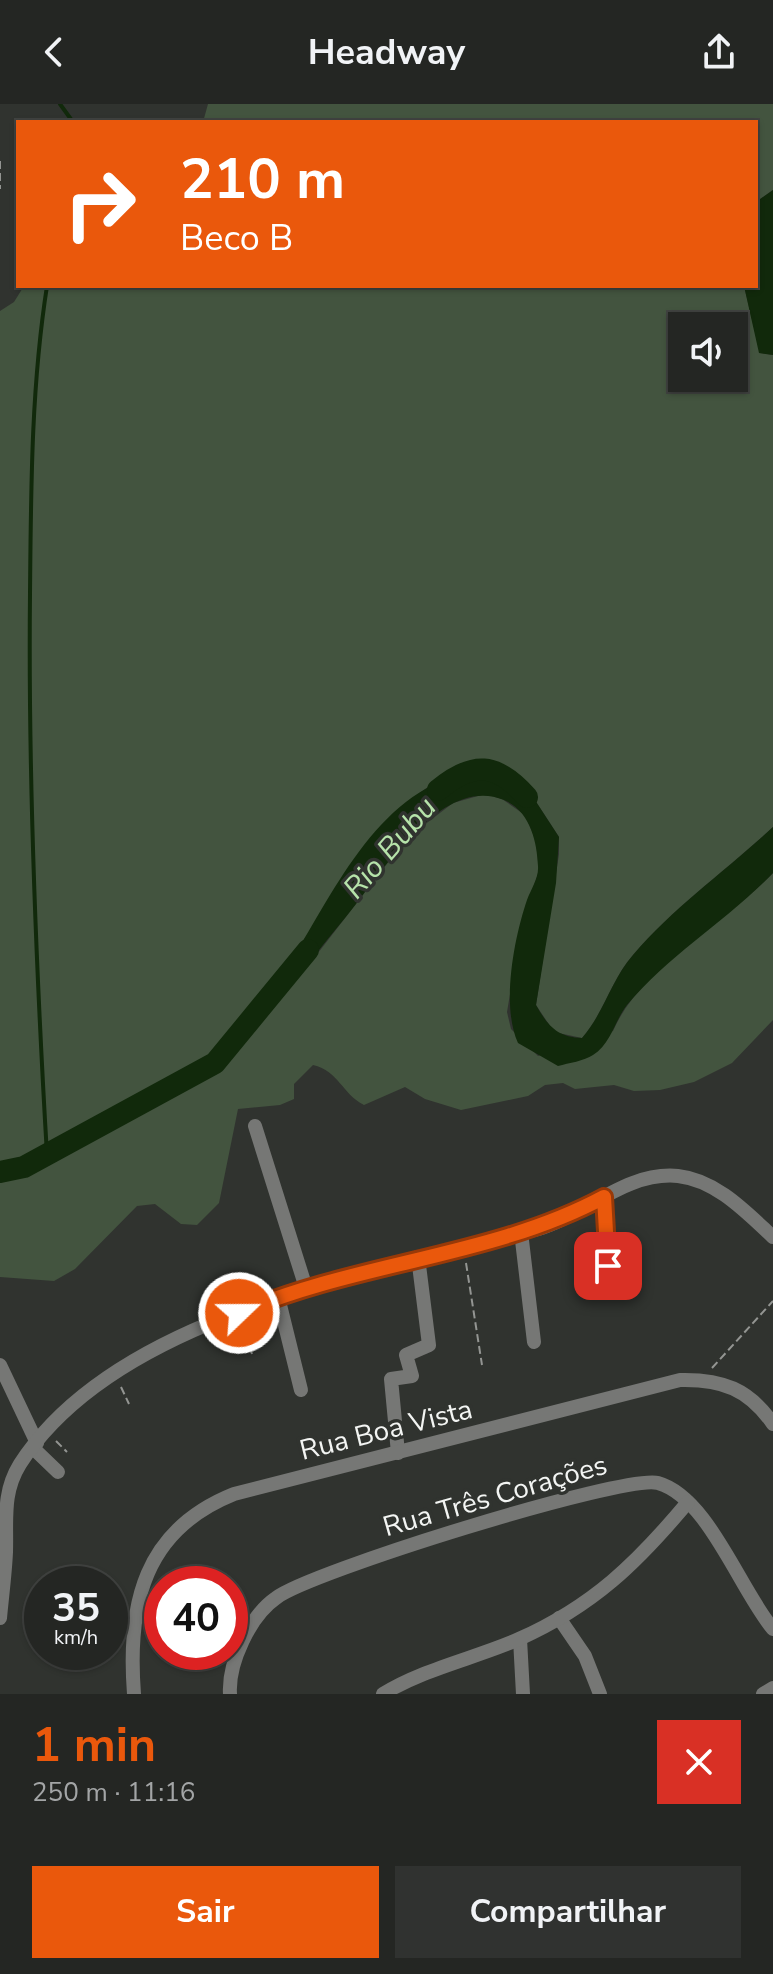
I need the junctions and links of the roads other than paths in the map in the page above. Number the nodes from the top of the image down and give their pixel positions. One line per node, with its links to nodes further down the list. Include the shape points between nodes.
1 (255, 1126): 7 (street)
2 (604, 1197): 3 (street, via 549,1225); 4 (street, via 661,1176 697,1180 726,1196); 6 (street)
3 (521, 1232): 5 (street); 9 (street)
4 (773, 1237)
5 (418, 1257): 7 (street); 14 (street, via 429,1345 406,1355 412,1376 391,1379)
6 (610, 1287)
7 (306, 1288): 8 (street)
8 (278, 1297): 11 (street); 13 (street, via 187,1335 115,1373 84,1395)
9 (534, 1342)
10 (0, 1365): 13 (street)
11 (301, 1390)
12 (773, 1424): 14 (street, Rua Boa Vista, via 741,1390 703,1380 627,1392)
13 (42, 1440): 15 (street); 17 (street, via 8,1491)
14 (398, 1453): 22 (street, Rua Boa Vista, via 234,1494 208,1504 178,1526 149,1567 138,1597)
15 (58, 1472)
16 (688, 1502): 18 (street, via 619,1578); 19 (street, Rua Três Corações); 23 (street, Rua Três Corações, via 663,1485 639,1483 528,1509 330,1572 267,1605 241,1648)
17 (0, 1618)
18 (559, 1618): 20 (street); 26 (street, via 585,1656)
19 (773, 1629)
20 (520, 1639): 24 (street); 25 (street)
21 (773, 1688): 27 (street)
22 (134, 1694)
23 (230, 1694)
24 (383, 1694)
25 (523, 1694)
26 (600, 1694)
27 (763, 1694)

